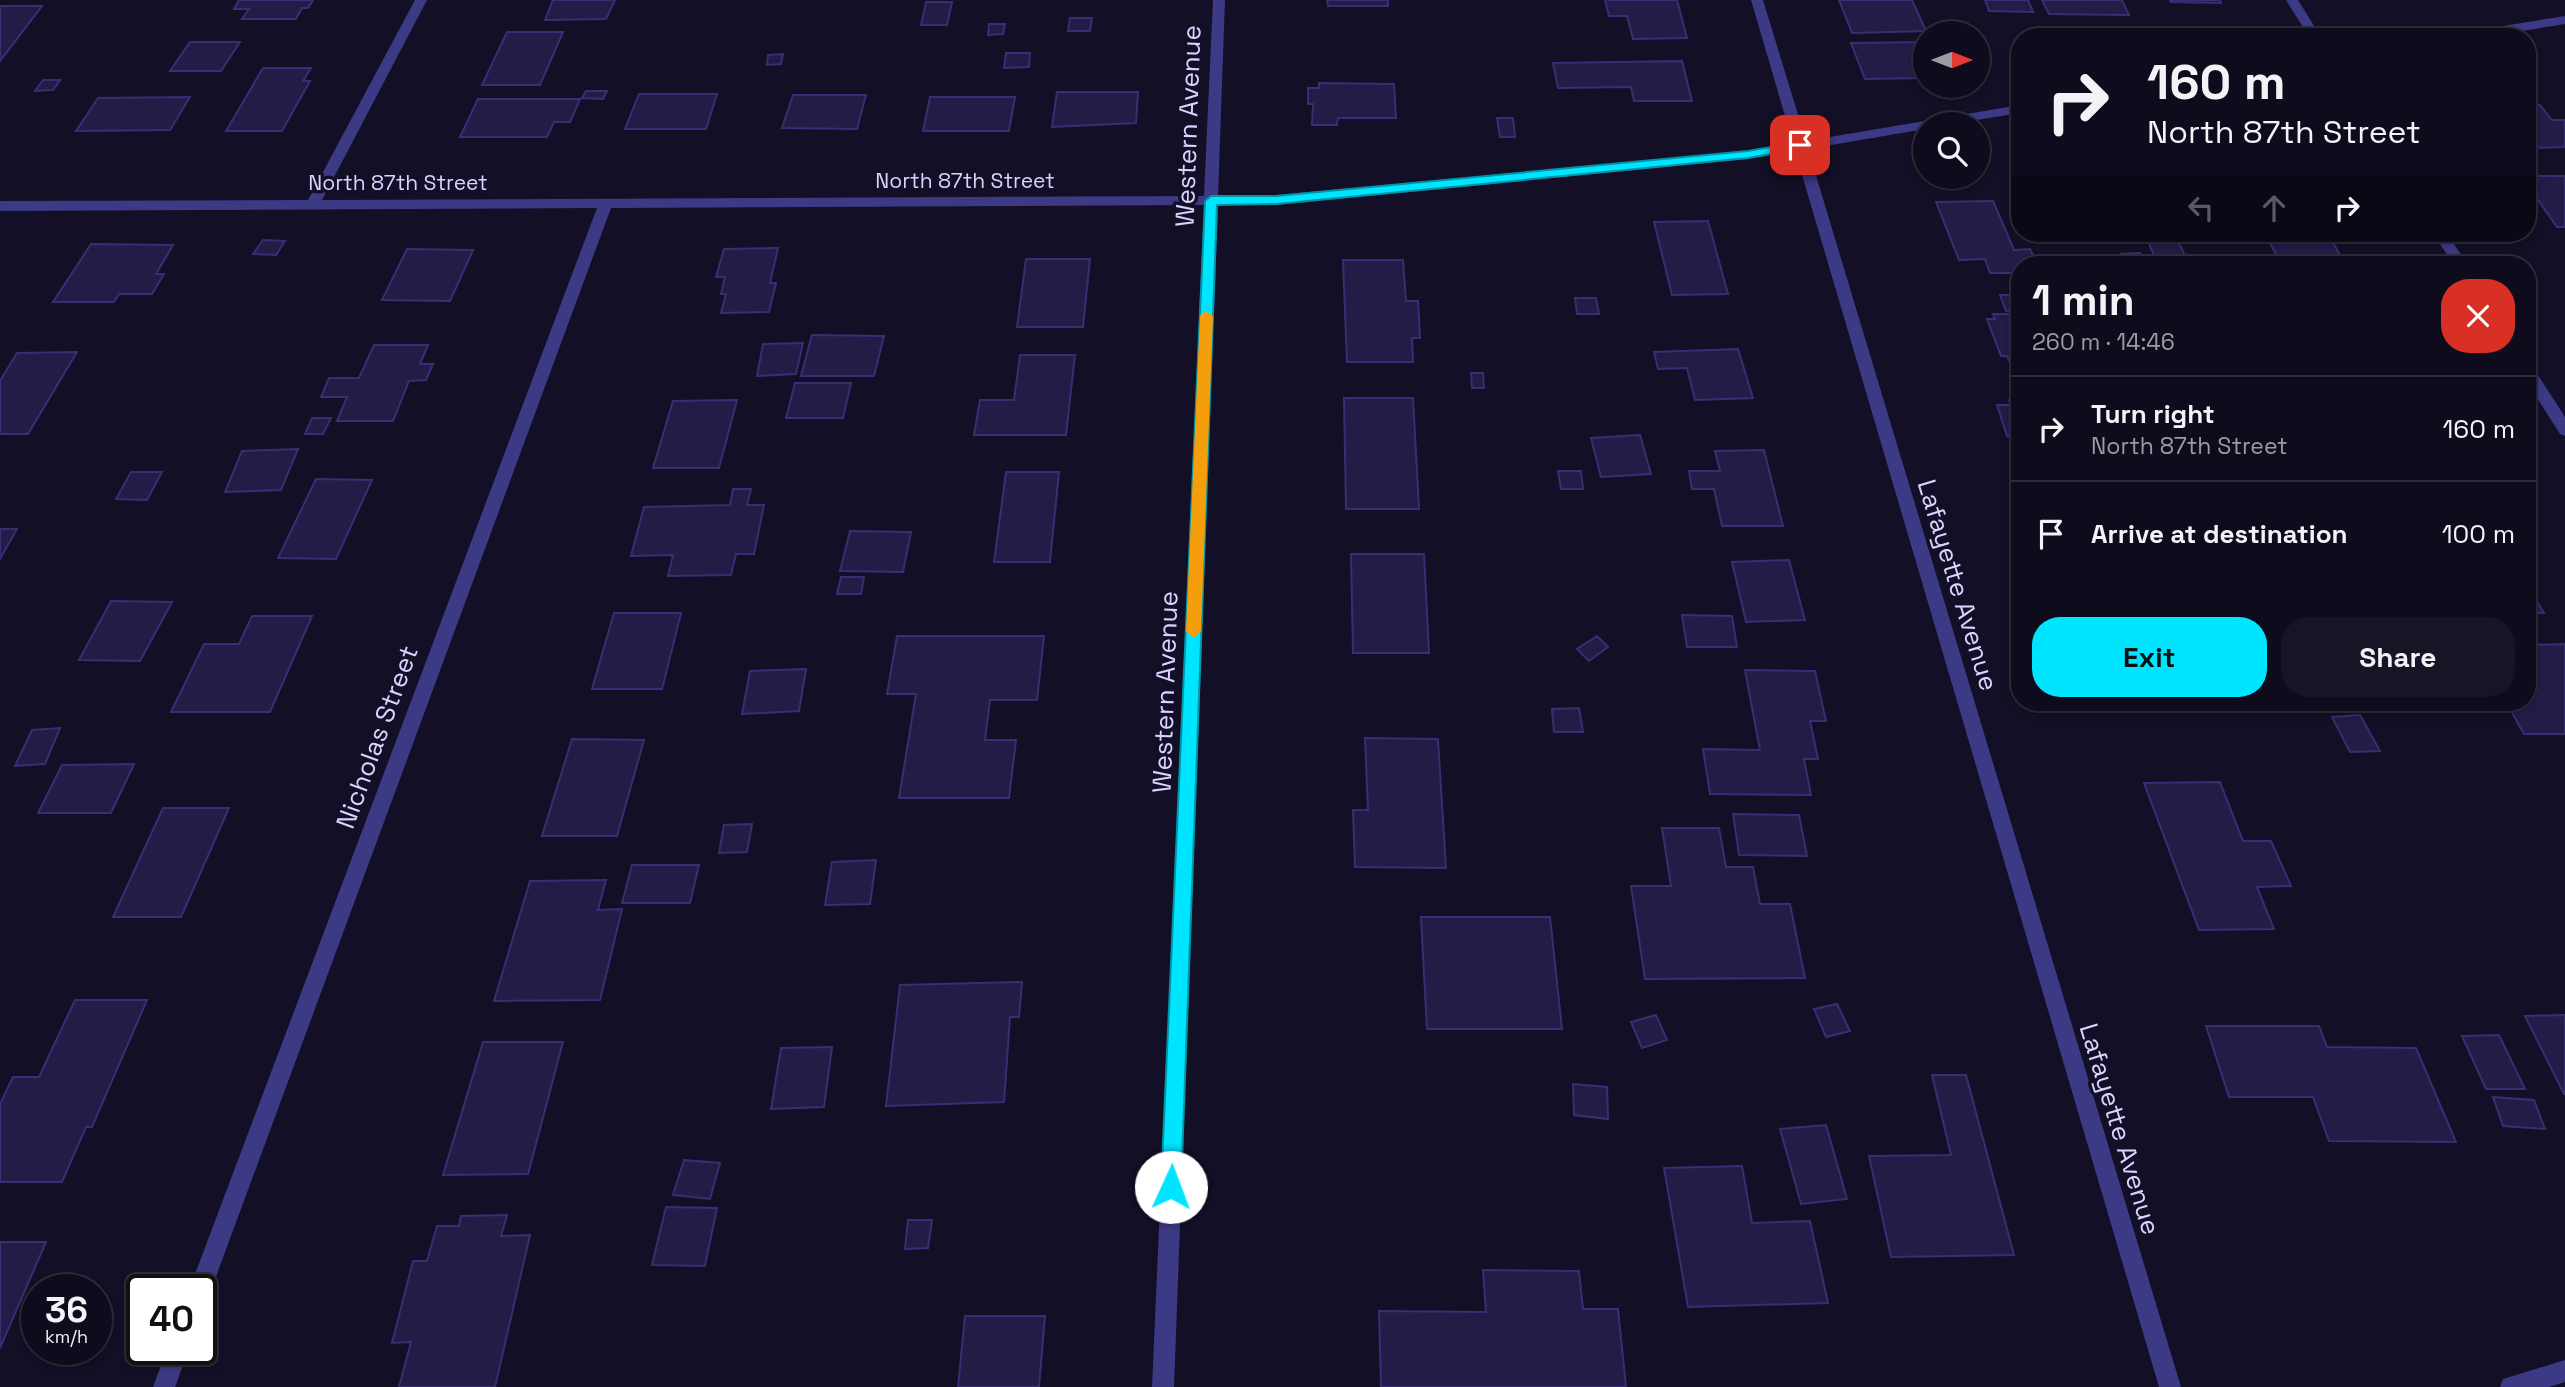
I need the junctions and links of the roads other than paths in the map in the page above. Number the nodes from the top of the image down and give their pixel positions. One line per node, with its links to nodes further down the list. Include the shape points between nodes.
1 (421, 0): 14 (street)
2 (1219, 0): 12 (street, Western Avenue)
3 (1757, 0): 11 (street, Lafayette Avenue)
4 (2292, 0): 6 (street)
5 (2565, 20): 7 (street)
6 (2309, 28)
7 (2516, 28)
8 (2011, 111): 9 (street, North 87th Street)
9 (1990, 114)
10 (1913, 127): 11 (street, North 87th Street)
11 (1800, 145): 12 (street, North 87th Street, via 1748,155 1290,199); 23 (street, Lafayette Avenue)
12 (1211, 201): 13 (street, North 87th Street); 22 (street, Western Avenue)
13 (606, 203): 14 (street, North 87th Street); 18 (street, Nicholas Street)
14 (313, 204): 15 (street, North 87th Street)
15 (0, 206)
16 (2536, 384): 17 (street)
17 (2565, 430)
18 (206, 1274)
19 (172, 1365): 21 (street)
20 (2565, 1371): 24 (street)
21 (164, 1387)
22 (1163, 1387)
23 (2169, 1387)
24 (2511, 1387)

